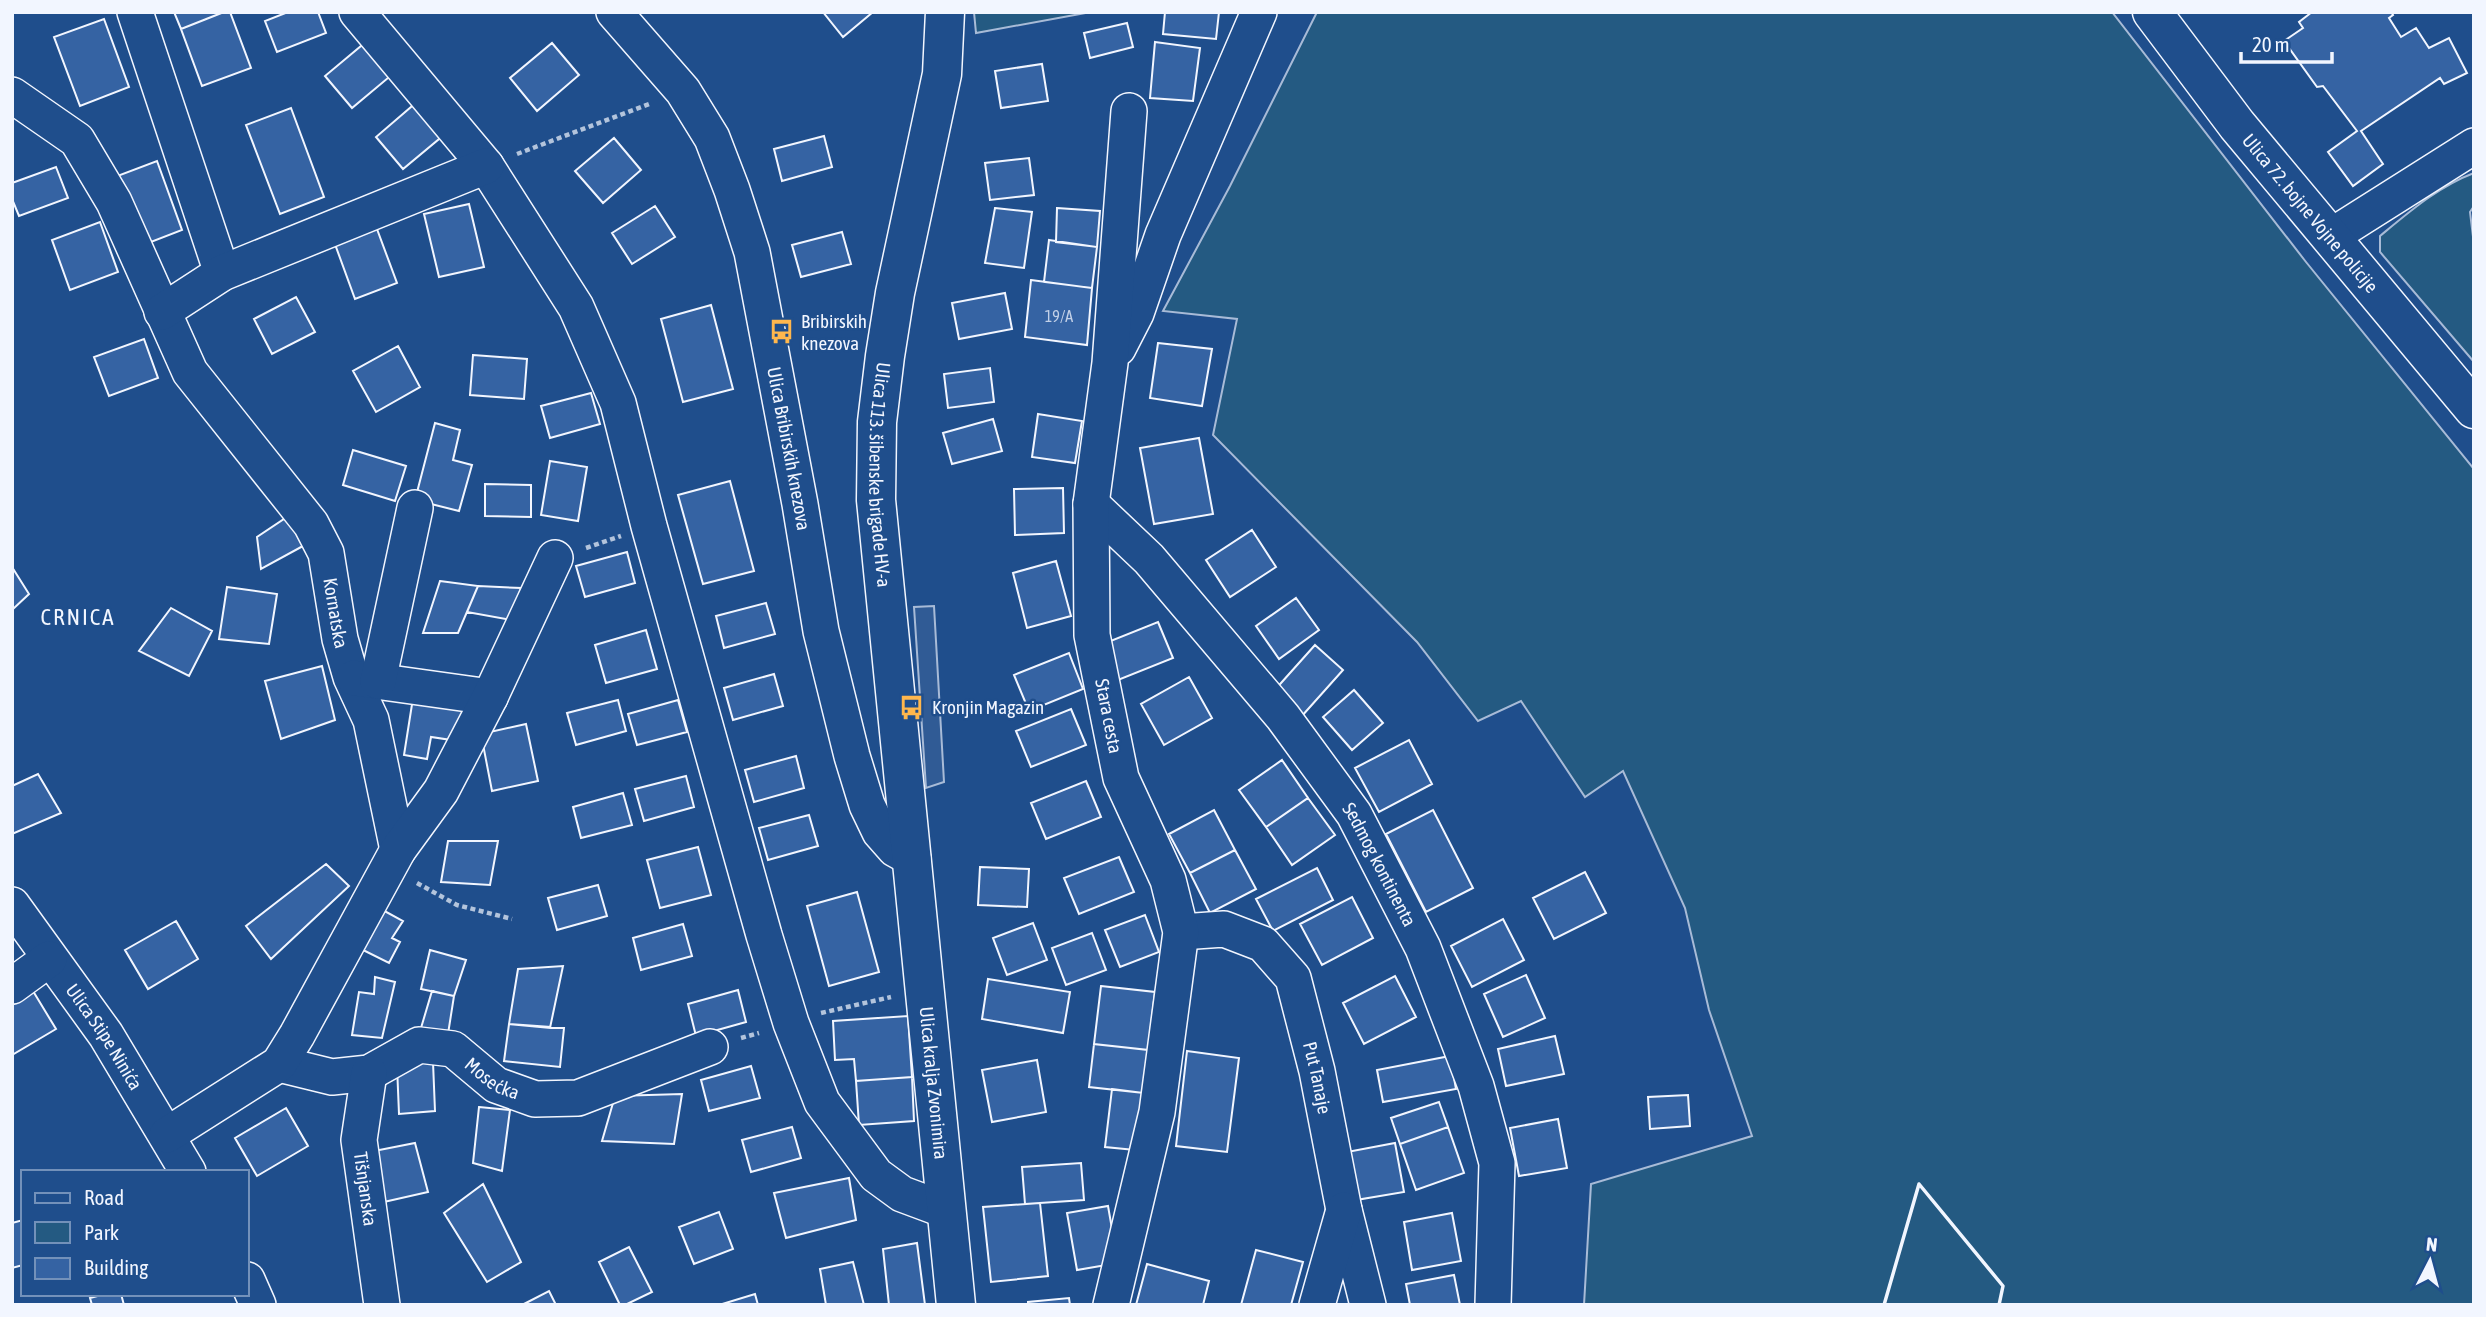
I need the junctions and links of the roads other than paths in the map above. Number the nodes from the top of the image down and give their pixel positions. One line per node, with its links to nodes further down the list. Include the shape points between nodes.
1 (135, 12): 12 (street)
2 (357, 12): 10 (street)
3 (614, 12): 22 (street, Ulica Bribirskih knezova, via 683,91 712,138 732,190 752,252 821,631 852,756 880,832 895,849)
4 (945, 12): 22 (main road, Ulica 113. šibenske brigade HV-a, via 942,74 895,293 877,422 876,500)
5 (1259, 12): 14 (street, via 1164,235 1136,313)
6 (2152, 12): 11 (main road, Ulica 72. bojne Vojne policije)
7 (12, 95): 13 (street, Kornatska, via 77,140 114,202)
8 (1129, 111): 14 (street, Stara cesta)
9 (2474, 146): 11 (street)
10 (486, 166): 12 (street); 32 (street, via 576,307 618,403 779,986 821,1102 876,1175 902,1194)
11 (2330, 237): 15 (main road, Ulica 72. bojne Vojne policije)
12 (222, 273): 13 (street)
13 (162, 312): 19 (street, Kornatska, via 190,372 311,524 326,553 340,639)
14 (1110, 363): 16 (street, Stara cesta)
15 (2474, 409)
16 (1091, 504): 24 (street, Stara cesta, via 1092,635 1121,778 1168,880); 41 (street, Sedmog kontinenta, via 1149,559 1283,717 1354,814 1423,948 1476,1086 1497,1163)
17 (415, 508): 19 (street)
18 (555, 558): 20 (street)
19 (365, 679): 20 (street); 21 (street, Kornatska)
20 (490, 697): 21 (street, via 441,791)
21 (393, 859): 28 (street)
22 (913, 859): 32 (main road, Ulica kralja Zvonimira)
23 (12, 905): 25 (street, Ulica Stipe Ninića)
24 (1181, 932): 33 (street, Put Tanaje, via 1224,929 1263,944 1293,978 1317,1070); 38 (street, Stara cesta, via 1157,1112)
25 (49, 959): 26 (street); 30 (street, Ulica Stipe Ninića, via 106,1035)
26 (12, 986)
27 (710, 1047): 29 (street, Mosećka, via 578,1098 535,1099 496,1085 453,1049 419,1045)
28 (279, 1064): 29 (street, Mosećka, via 332,1077); 30 (street)
29 (369, 1073): 36 (street, Tišnjanska, via 359,1140)
30 (167, 1135): 31 (street, Ulica Stipe Ninića)
31 (187, 1170)
32 (946, 1210): 37 (main road, Ulica kralja Zvonimira)
33 (1344, 1210): 39 (street); 40 (street, Put Tanaje)
34 (248, 1282): 35 (street)
35 (258, 1305)
36 (382, 1305)
37 (956, 1305)
38 (1111, 1305)
39 (1317, 1305)
40 (1368, 1305)
41 (1493, 1305)

